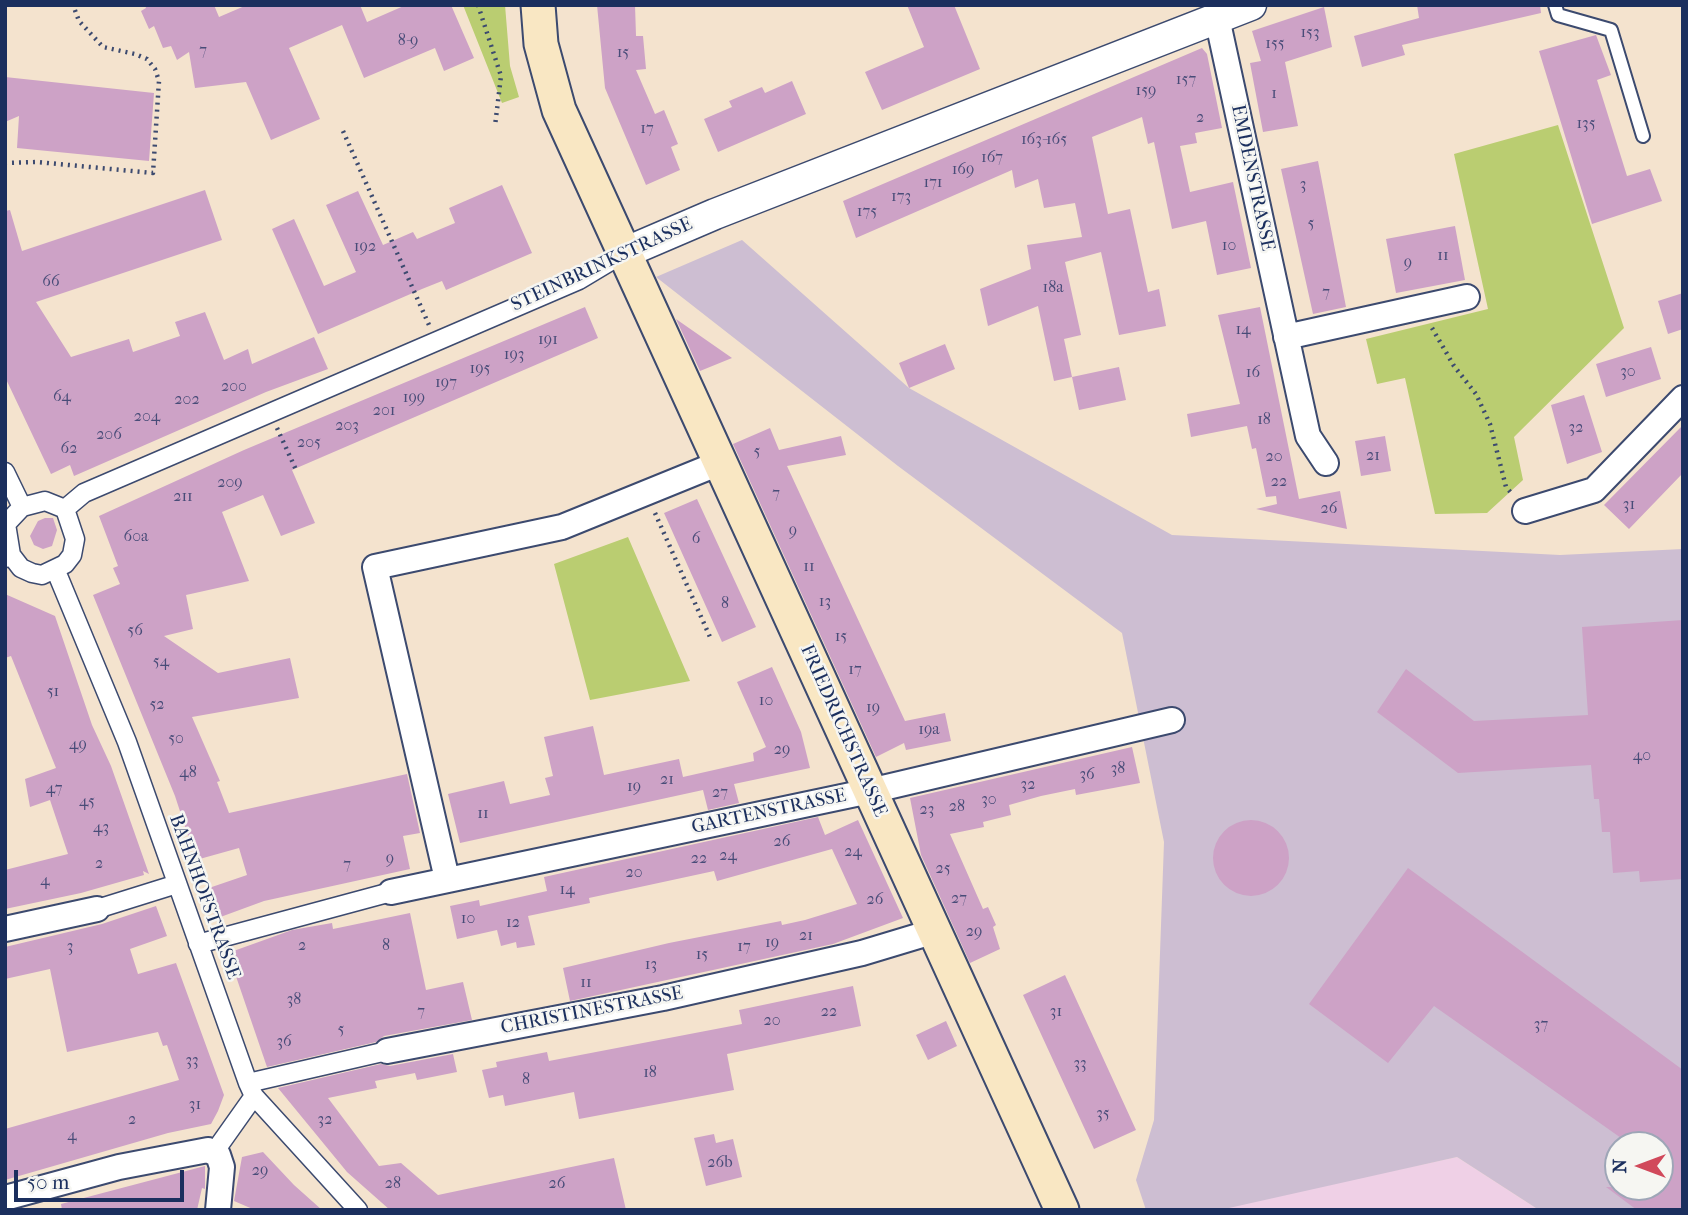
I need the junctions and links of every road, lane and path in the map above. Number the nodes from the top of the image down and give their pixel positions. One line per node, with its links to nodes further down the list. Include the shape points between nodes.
1 (73, 5): 10 (path, via 79,21 103,47 147,59 155,69 159,81 153,173)
2 (478, 5): 7 (path, via 501,76)
3 (538, 5): 11 (main road, FRIEDRICHSTRASSE, via 541,44 559,110)
4 (1251, 5): 6 (street, STEINBRINKSTRASSE)
5 (1555, 5): 9 (lane, via 1558,15 1611,30)
6 (1217, 18): 11 (street, STEINBRINKSTRASSE); 14 (street, EMDENSTRASSE)
7 (495, 126)
8 (343, 131): 15 (path)
9 (1643, 136)
10 (5, 163)
11 (624, 253): 15 (street, STEINBRINKSTRASSE, via 579,280); 18 (main road, FRIEDRICHSTRASSE)
12 (1466, 297): 13 (street)
13 (1421, 306): 14 (street); 25 (path, via 1454,366 1476,394 1490,424 1506,487)
14 (1286, 337): 19 (street, EMDENSTRASSE, via 1308,436)
15 (435, 340): 17 (street, STEINBRINKSTRASSE)
16 (1683, 398): 25 (street, via 1594,490)
17 (269, 413): 21 (path); 24 (street, STEINBRINKSTRASSE, via 84,493)
18 (722, 462): 22 (street); 30 (main road, FRIEDRICHSTRASSE)
19 (1326, 463)
20 (5, 472): 23 (street)
21 (297, 472)
22 (646, 493): 28 (path); 31 (street, via 562,527 375,567)
23 (22, 507): 24 (street, via 45,500); 26 (street, via 6,524)
24 (65, 509): 27 (street, via 75,539 72,555)
25 (1525, 511)
26 (8, 557): 27 (street, via 32,573)
27 (56, 571): 32 (street, BAHNHOFSTRASSE, via 127,742)
28 (710, 637)
29 (1172, 720): 30 (street, GARTENSTRASSE)
30 (870, 791): 31 (street, GARTENSTRASSE); 36 (main road, FRIEDRICHSTRASSE)
31 (447, 879): 33 (street, GARTENSTRASSE)
32 (177, 884): 34 (street); 37 (street, BAHNHOFSTRASSE)
33 (391, 892): 37 (street, GARTENSTRASSE)
34 (97, 909): 35 (street)
35 (5, 929)
36 (935, 931): 38 (street, CHRISTINESTRASSE, via 862,953 663,998); 44 (main road, FRIEDRICHSTRASSE)
37 (198, 944): 39 (street, BAHNHOFSTRASSE)
38 (387, 1051): 39 (street, CHRISTINESTRASSE)
39 (251, 1090): 40 (street); 43 (street, BAHNHOFSTRASSE)
40 (215, 1152): 41 (street, via 156,1158); 42 (street, via 223,1173)
41 (5, 1198)
42 (218, 1210)
43 (358, 1210)
44 (1062, 1210)

